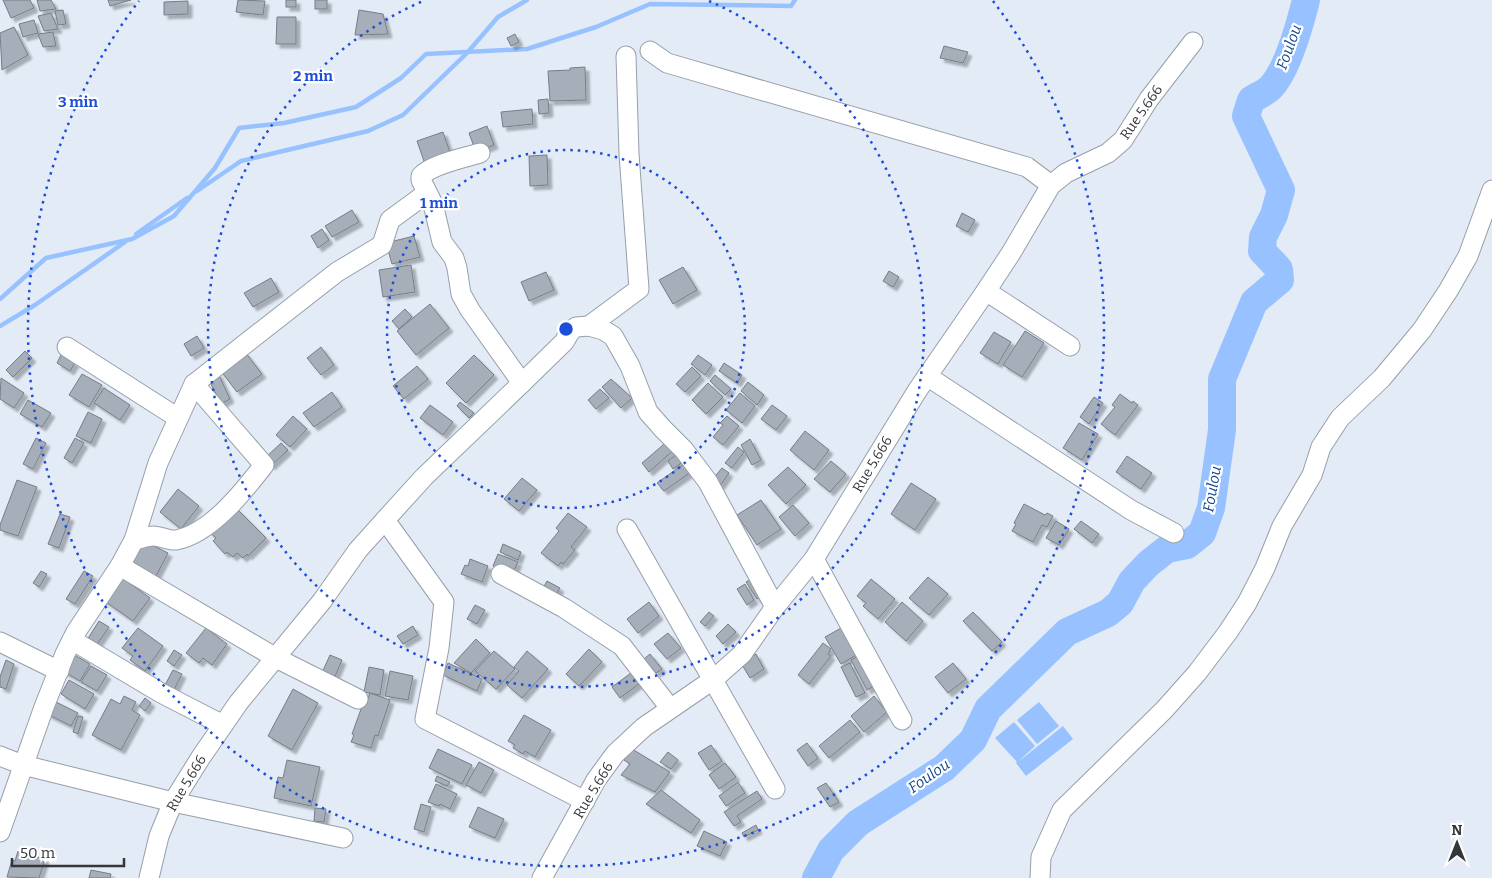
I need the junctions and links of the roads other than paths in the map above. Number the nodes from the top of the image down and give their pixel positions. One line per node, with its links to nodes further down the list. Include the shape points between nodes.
1 (1193, 42): 5 (street, Rue 5.666, via 1149,99 1123,140 1108,153 1066,173)
2 (650, 51): 5 (street, via 667,63 1027,167)
3 (626, 56): 9 (street, Rue 5.666, via 639,289)
4 (480, 153): 7 (street, via 424,172 421,180)
5 (1051, 185): 8 (street, Rue 5.666)
6 (1492, 190): 42 (street, via 1468,256 1448,291 1422,330 1382,378 1340,418 1321,447 1312,475 1282,526 1247,603 1228,632 1164,710 1062,810 1041,857)
7 (427, 192): 13 (street, via 442,242 454,258 461,294); 14 (street, via 390,220 382,245 337,272)
8 (986, 291): 10 (street); 12 (street, Rue 5.666)
9 (589, 326): 13 (street, Rue 5.666, via 576,327 570,332); 23 (street, via 613,336 630,366 648,412 684,450 708,482)
10 (1070, 346)
11 (68, 347): 15 (street)
12 (927, 376): 18 (street, via 1132,510); 20 (street, Rue 5.666)
13 (522, 383): 16 (street, Rue 5.666, via 424,477)
14 (194, 384): 15 (street); 19 (street, via 264,465 231,505 204,527 174,540 154,536)
15 (178, 418): 19 (street, via 158,463)
16 (385, 520): 26 (street, Rue 5.666, via 358,550); 36 (street, via 444,602 425,719)
17 (627, 529): 28 (street)
18 (1174, 533)
19 (134, 540): 21 (street)
20 (814, 559): 23 (street, Rue 5.666); 31 (street)
21 (120, 566): 24 (street); 26 (street)
22 (501, 574): 30 (street, via 564,608 622,646)
23 (775, 607): 28 (street, Rue 5.666, via 742,654)
24 (72, 640): 27 (street); 32 (street)
25 (0, 642): 27 (street)
26 (276, 658): 29 (street); 32 (street, Rue 5.666)
27 (58, 671): 34 (street)
28 (714, 679): 30 (street, Rue 5.666); 35 (street)
29 (358, 699)
30 (670, 708): 36 (street, Rue 5.666, via 615,754)
31 (902, 720)
32 (223, 725): 37 (street, Rue 5.666)
33 (0, 756): 34 (street)
34 (24, 765): 37 (street); 38 (street)
35 (775, 789)
36 (585, 801): 41 (street, Rue 5.666)
37 (173, 802): 39 (street); 40 (street, Rue 5.666, via 159,836)
38 (0, 832)
39 (343, 838)
40 (149, 878)
41 (542, 878)
42 (1040, 878)

